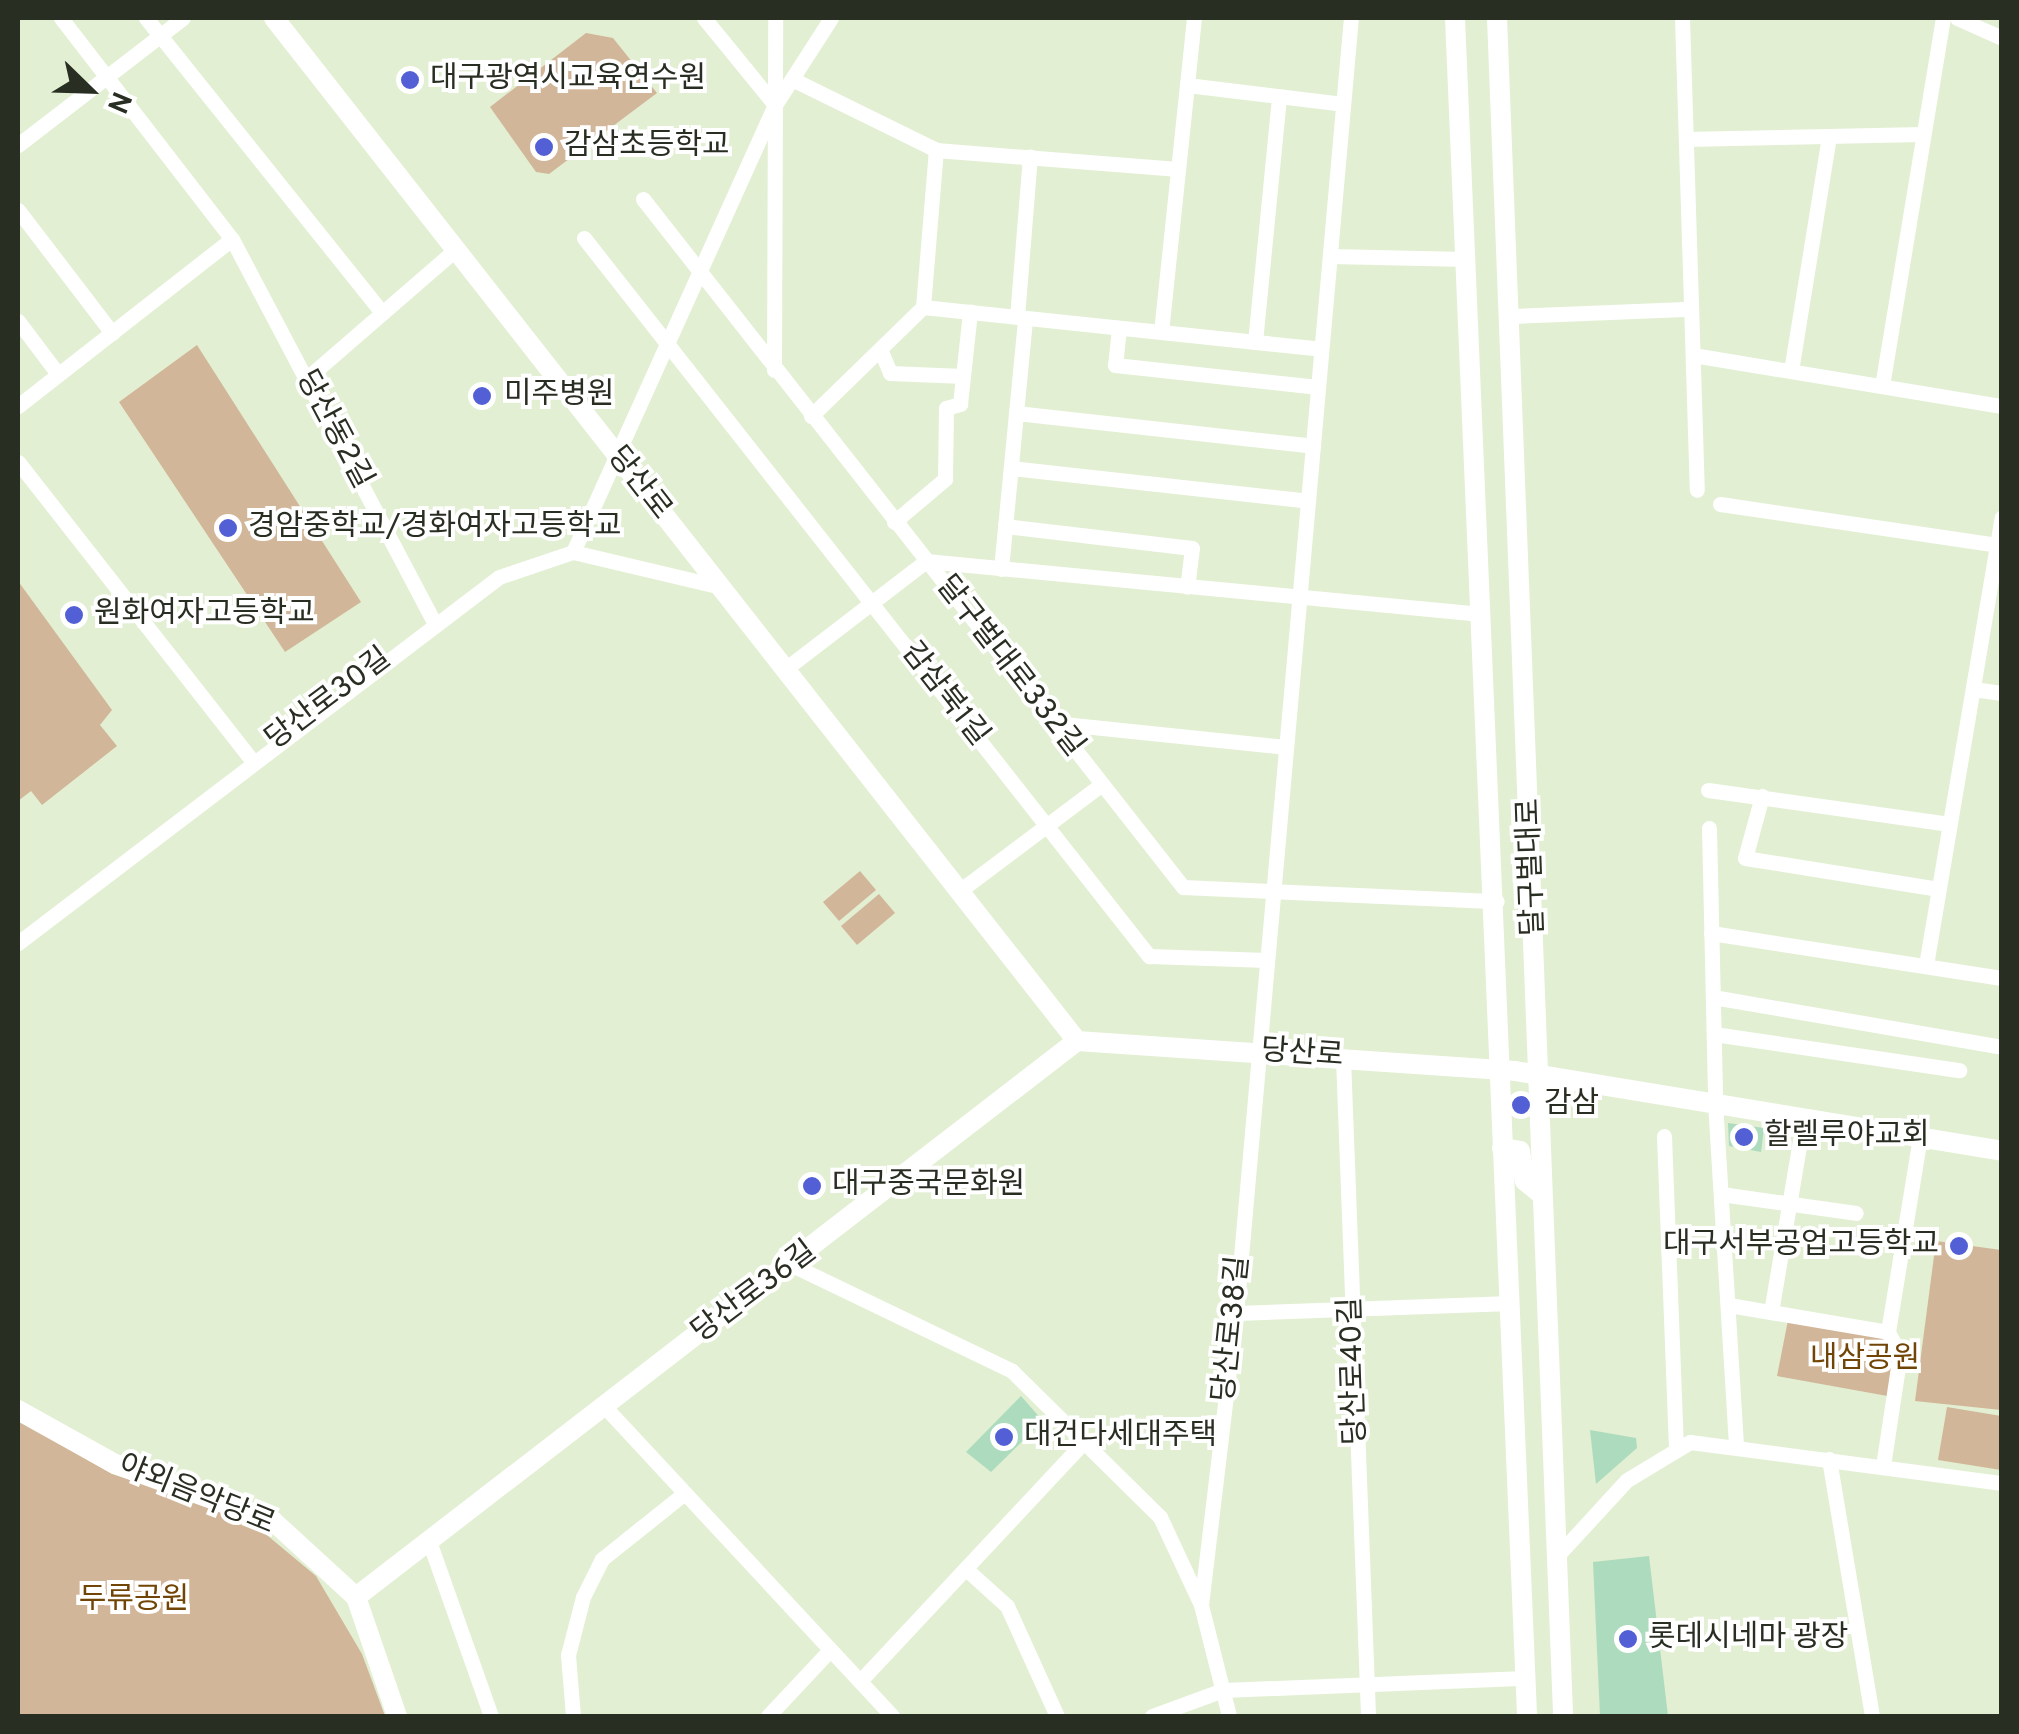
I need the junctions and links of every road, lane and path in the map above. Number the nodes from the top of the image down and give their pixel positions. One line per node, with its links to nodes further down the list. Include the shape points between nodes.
1 (61, 18): 17 (street, 당산동2길)
2 (146, 18): 15 (street)
3 (184, 18): 15 (street)
4 (274, 18): 34 (main road, 당산로)
5 (704, 18): 22 (street)
6 (775, 18): 22 (street)
7 (831, 18): 18 (street)
8 (1194, 18): 19 (street)
9 (1351, 18): 21 (street, 당산로38길)
10 (1456, 18): 36 (main road, 달구벌대로)
11 (1497, 18): 42 (main road, 달구벌대로)
12 (1682, 18): 25 (street)
13 (1942, 18): 23 (street)
14 (1958, 18): 16 (street)
15 (160, 35): 17 (street); 41 (street)
16 (2002, 38)
17 (107, 77): 26 (street); 33 (street, 당산동2길)
18 (792, 79): 22 (street); 27 (street)
19 (1187, 85): 20 (street); 29 (street)
20 (1279, 96): 21 (street); 49 (street)
21 (1343, 104): 35 (street, 당산로38길)
22 (775, 106): 37 (street); 53 (street)
23 (1923, 134): 24 (street); 58 (street)
24 (1828, 136): 25 (street); 54 (street)
25 (1686, 139): 39 (street)
26 (18, 145)
27 (936, 150): 28 (street); 38 (street)
28 (1030, 158): 29 (street); 43 (street)
29 (1178, 169): 46 (street)
30 (643, 199): 37 (street, 달구벌대로332길)
31 (18, 210): 47 (street)
32 (584, 238): 48 (street, 감삼북1길)
33 (232, 239): 47 (street); 57 (street, 당산동2길)
34 (455, 250): 41 (street); 65 (main road, 당산로)
35 (1330, 256): 36 (street); 50 (street, 당산로38길)
36 (1467, 259): 82 (main road, 달구벌대로)
37 (698, 273): 48 (street); 53 (street, 달구벌대로332길)
38 (923, 307): 40 (street); 51 (street)
39 (1692, 309): 42 (street); 52 (street)
40 (970, 312): 43 (street); 56 (street)
41 (382, 313): 57 (street)
42 (1513, 316): 113 (main road, 달구벌대로)
43 (1021, 317): 45 (street); 62 (street)
44 (18, 321): 55 (street)
45 (1119, 328): 46 (street); 59 (street, via 1115,365)
46 (1161, 332): 49 (street)
47 (112, 333): 55 (street)
48 (666, 342): 65 (street); 81 (street, 감삼북1길)
49 (1255, 342): 50 (street)
50 (1322, 348): 59 (street, 당산로38길)
51 (880, 349): 56 (street, via 890,372); 63 (street)
52 (1693, 355): 54 (street); 68 (street)
53 (774, 370): 63 (street, 달구벌대로332길)
54 (1790, 371): 58 (street)
55 (58, 374): 60 (street)
56 (963, 376): 72 (street, via 960,404 946,408 944,478)
57 (306, 380): 83 (street, 당산동2길)
58 (1882, 386): 61 (street)
59 (1318, 387): 64 (street, 당산로38길)
60 (18, 406)
61 (2002, 406)
62 (1016, 412): 64 (street); 67 (street)
63 (811, 416): 72 (street, 달구벌대로332길)
64 (1313, 446): 69 (street, 당산로38길)
65 (614, 453): 75 (street); 78 (main road, 당산로)
66 (18, 462): 89 (street)
67 (1011, 468): 69 (street); 73 (street)
68 (1698, 490)
69 (1308, 501): 80 (street, 당산로38길)
70 (1720, 504): 74 (street)
71 (2002, 517): 74 (street)
72 (894, 522): 76 (street, 달구벌대로332길)
73 (1005, 526): 77 (street); 79 (street, via 1192,548)
74 (1997, 545): 85 (street)
75 (573, 552): 78 (street); 83 (street, 당산로30길, via 499,578)
76 (926, 561): 77 (street); 81 (street); 87 (street, 달구벌대로332길)
77 (1001, 569): 79 (street)
78 (718, 586): 84 (main road, 당산로)
79 (1187, 587): 80 (street)
80 (1299, 598): 82 (street); 88 (street, 당산로38길)
81 (871, 603): 84 (street); 94 (street, 감삼북1길)
82 (1481, 614): 99 (main road, 달구벌대로)
83 (433, 620): 89 (street, 당산로30길)
84 (784, 670): 98 (main road, 당산로)
85 (1973, 689): 86 (street); 93 (street)
86 (2002, 693)
87 (1054, 724): 88 (street); 90 (street, 달구벌대로332길)
88 (1286, 747): 97 (street, 당산로38길)
89 (251, 759): 101 (street, 당산로30길)
90 (1102, 784): 94 (street); 97 (street, 달구벌대로332길, via 1184,887)
91 (1708, 790): 92 (street)
92 (1762, 796): 93 (street); 96 (street, via 1745,858)
93 (1950, 824): 96 (street)
94 (1046, 826): 98 (street); 102 (street, 감삼북1길, via 1149,956)
95 (1710, 828): 100 (street)
96 (1939, 889): 103 (street)
97 (1273, 891): 99 (street, 달구벌대로332길); 102 (street, 당산로38길)
98 (958, 892): 107 (main road, 당산로)
99 (1497, 901): 111 (main road, 달구벌대로)
100 (1712, 932): 103 (street); 105 (street)
101 (18, 942)
102 (1267, 960): 109 (street, 당산로38길)
103 (1926, 965): 104 (street)
104 (2002, 978)
105 (1713, 996): 106 (street); 108 (street)
106 (1714, 1034): 112 (street); 114 (street)
107 (1076, 1041): 109 (main road, 당산로); 124 (main road, 당산로36길)
108 (2002, 1047)
109 (1259, 1052): 110 (main road, 당산로); 129 (street, 당산로38길)
110 (1343, 1058): 111 (main road, 당산로); 127 (street, 당산로40길)
111 (1501, 1070): 113 (main road, 당산로); 118 (main road, 달구벌대로)
112 (1958, 1070)
113 (1539, 1075): 114 (main road, 당산로); 120 (main road, 달구벌대로)
114 (1715, 1102): 115 (main road, 당산로); 121 (street)
115 (1804, 1117): 117 (main road, 당산로); 122 (street)
116 (1664, 1136): 135 (street)
117 (1920, 1137): 119 (main road, 당산로); 130 (street)
118 (1502, 1148): 120 (main road, via 1520,1150 1526,1181); 125 (main road, 달구벌대로)
119 (2002, 1150)
120 (1540, 1193): 141 (main road, 달구벌대로)
121 (1721, 1194): 122 (street); 126 (street)
122 (1789, 1204): 123 (street); 128 (street)
123 (1856, 1213)
124 (792, 1265): 131 (main road, 당산로36길); 133 (street, via 1012,1371)
125 (1504, 1303): 127 (street); 146 (main road, 달구벌대로)
126 (1729, 1305): 128 (street); 134 (street)
127 (1353, 1309): 129 (street); 148 (street, 당산로40길)
128 (1771, 1312): 130 (street)
129 (1236, 1313): 144 (street, 당산로38길)
130 (1888, 1332): 137 (street, via 1900,1354)
131 (606, 1407): 139 (street); 140 (main road, 당산로36길)
132 (18, 1410): 143 (main road, 야외음악당로, via 115,1464 273,1521)
133 (1084, 1442): 142 (street); 144 (street, via 1160,1518)
134 (1736, 1446): 135 (street, via 1690,1442); 136 (street)
135 (1676, 1449): 141 (street, via 1627,1480)
136 (1829, 1459): 137 (street); 161 (street)
137 (1883, 1466): 138 (street)
138 (2002, 1483)
139 (681, 1496): 145 (street); 152 (street, via 602,1559 583,1597 568,1654)
140 (430, 1541): 143 (main road, 당산로36길); 151 (street)
141 (1557, 1556): 160 (main road, 달구벌대로)
142 (966, 1568): 147 (street); 155 (street, via 1006,1606)
143 (356, 1597): 150 (main road, 야외음악당로)
144 (1202, 1605): 149 (street)
145 (830, 1650): 147 (street); 153 (street)
146 (1526, 1678): 148 (street); 159 (main road, 달구벌대로)
147 (861, 1680): 154 (street)
148 (1366, 1685): 149 (street); 158 (street, 당산로40길)
149 (1222, 1690): 156 (street); 157 (street)
150 (397, 1716)
151 (492, 1716)
152 (573, 1716)
153 (768, 1716)
154 (892, 1716)
155 (1057, 1716)
156 (1152, 1716)
157 (1229, 1716)
158 (1368, 1716)
159 (1527, 1716)
160 (1563, 1716)
161 (1872, 1716)

